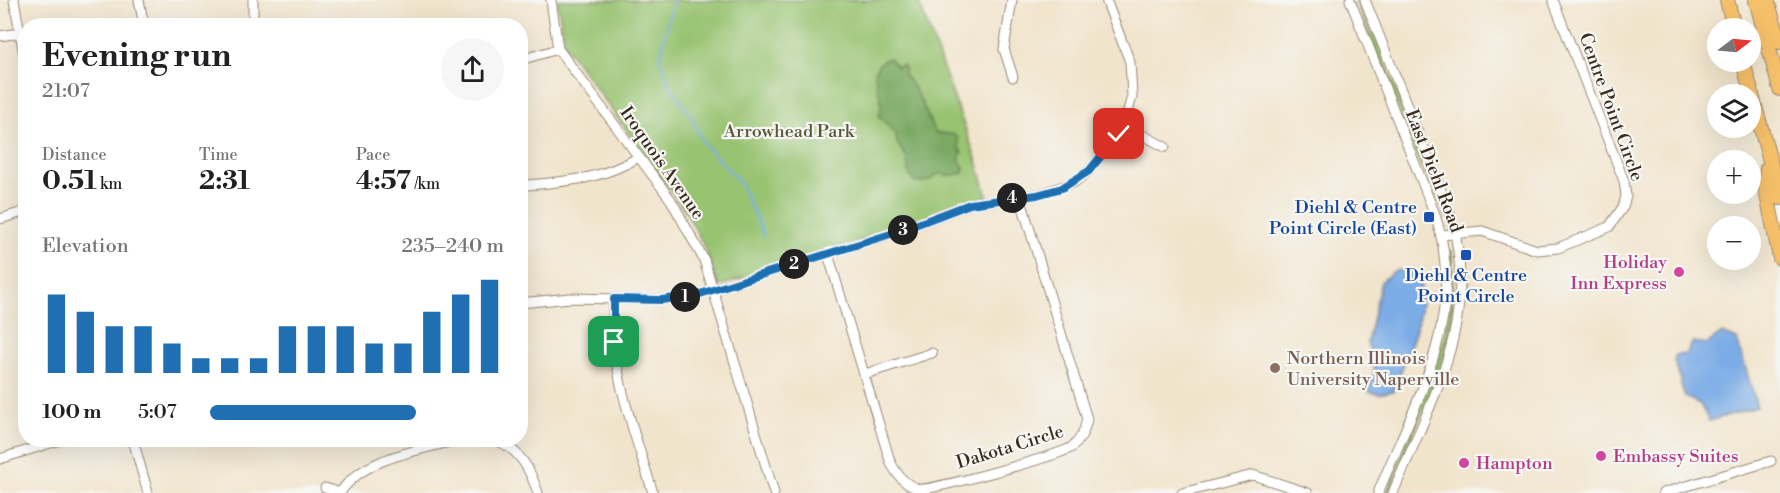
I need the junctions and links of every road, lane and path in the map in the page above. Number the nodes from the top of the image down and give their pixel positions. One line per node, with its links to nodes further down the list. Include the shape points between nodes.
1 (14, 0): 16 (street)
2 (139, 0): 13 (street)
3 (253, 0): 14 (street)
4 (550, 0): 20 (street, Iroquois Avenue)
5 (1012, 0): 23 (street, via 1005,49)
6 (1106, 0): 25 (street, via 1132,74 1132,96)
7 (1350, 0): 35 (street, East Diehl Road)
8 (1365, 0): 34 (street, East Diehl Road)
9 (1553, 0): 34 (street, Centre Point Circle, via 1623,181 1623,207 1604,230 1549,250 1533,249 1482,231)
10 (1726, 0): 15 (highway)
11 (1756, 0): 24 (highway)
12 (1767, 0): 19 (highway)
13 (142, 18)
14 (254, 18)
15 (1731, 18)
16 (18, 22)
17 (18, 33): 18 (street)
18 (0, 36)
19 (1780, 42)
20 (558, 49): 21 (street); 28 (street, Iroquois Avenue)
21 (528, 58)
22 (1746, 72): 27 (highway)
23 (1013, 77)
24 (1780, 89)
25 (1124, 125): 26 (street); 30 (street, via 1094,165 1073,183)
26 (1165, 147)
27 (1768, 155): 31 (highway); 37 (highway, via 1767,189)
28 (639, 157): 29 (street, via 588,179); 38 (street, Iroquois Avenue, via 685,222)
29 (528, 185)
30 (1020, 197): 36 (street, via 970,204); 42 (street, Dakota Circle, via 1086,419 1074,446 1015,465 917,488 902,480 890,461)
31 (1780, 198)
32 (18, 213): 33 (street)
33 (0, 219)
34 (1456, 233): 35 (street, Centre Point Circle); 58 (street, East Diehl Road, via 1462,289 1454,344)
35 (1442, 235): 57 (street, East Diehl Road, via 1447,271 1443,326)
36 (828, 254): 38 (street); 42 (street, Dakota Circle)
37 (1780, 258)
38 (713, 289): 39 (street, via 662,300); 54 (street, Iroquois Avenue)
39 (614, 299): 40 (street); 53 (street, via 618,373)
40 (528, 302)
41 (932, 353): 42 (street)
42 (865, 374)
43 (38, 447): 47 (street)
44 (135, 447): 50 (street)
45 (435, 447): 51 (street, via 364,469)
46 (509, 447): 52 (street, via 525,461)
47 (0, 459)
48 (1771, 461): 59 (street)
49 (325, 488): 51 (street)
50 (148, 493)
51 (340, 493)
52 (537, 493)
53 (653, 493)
54 (774, 493)
55 (1182, 493): 56 (street, via 1253,475)
56 (1308, 493)
57 (1378, 493)
58 (1393, 493)
59 (1663, 493)

